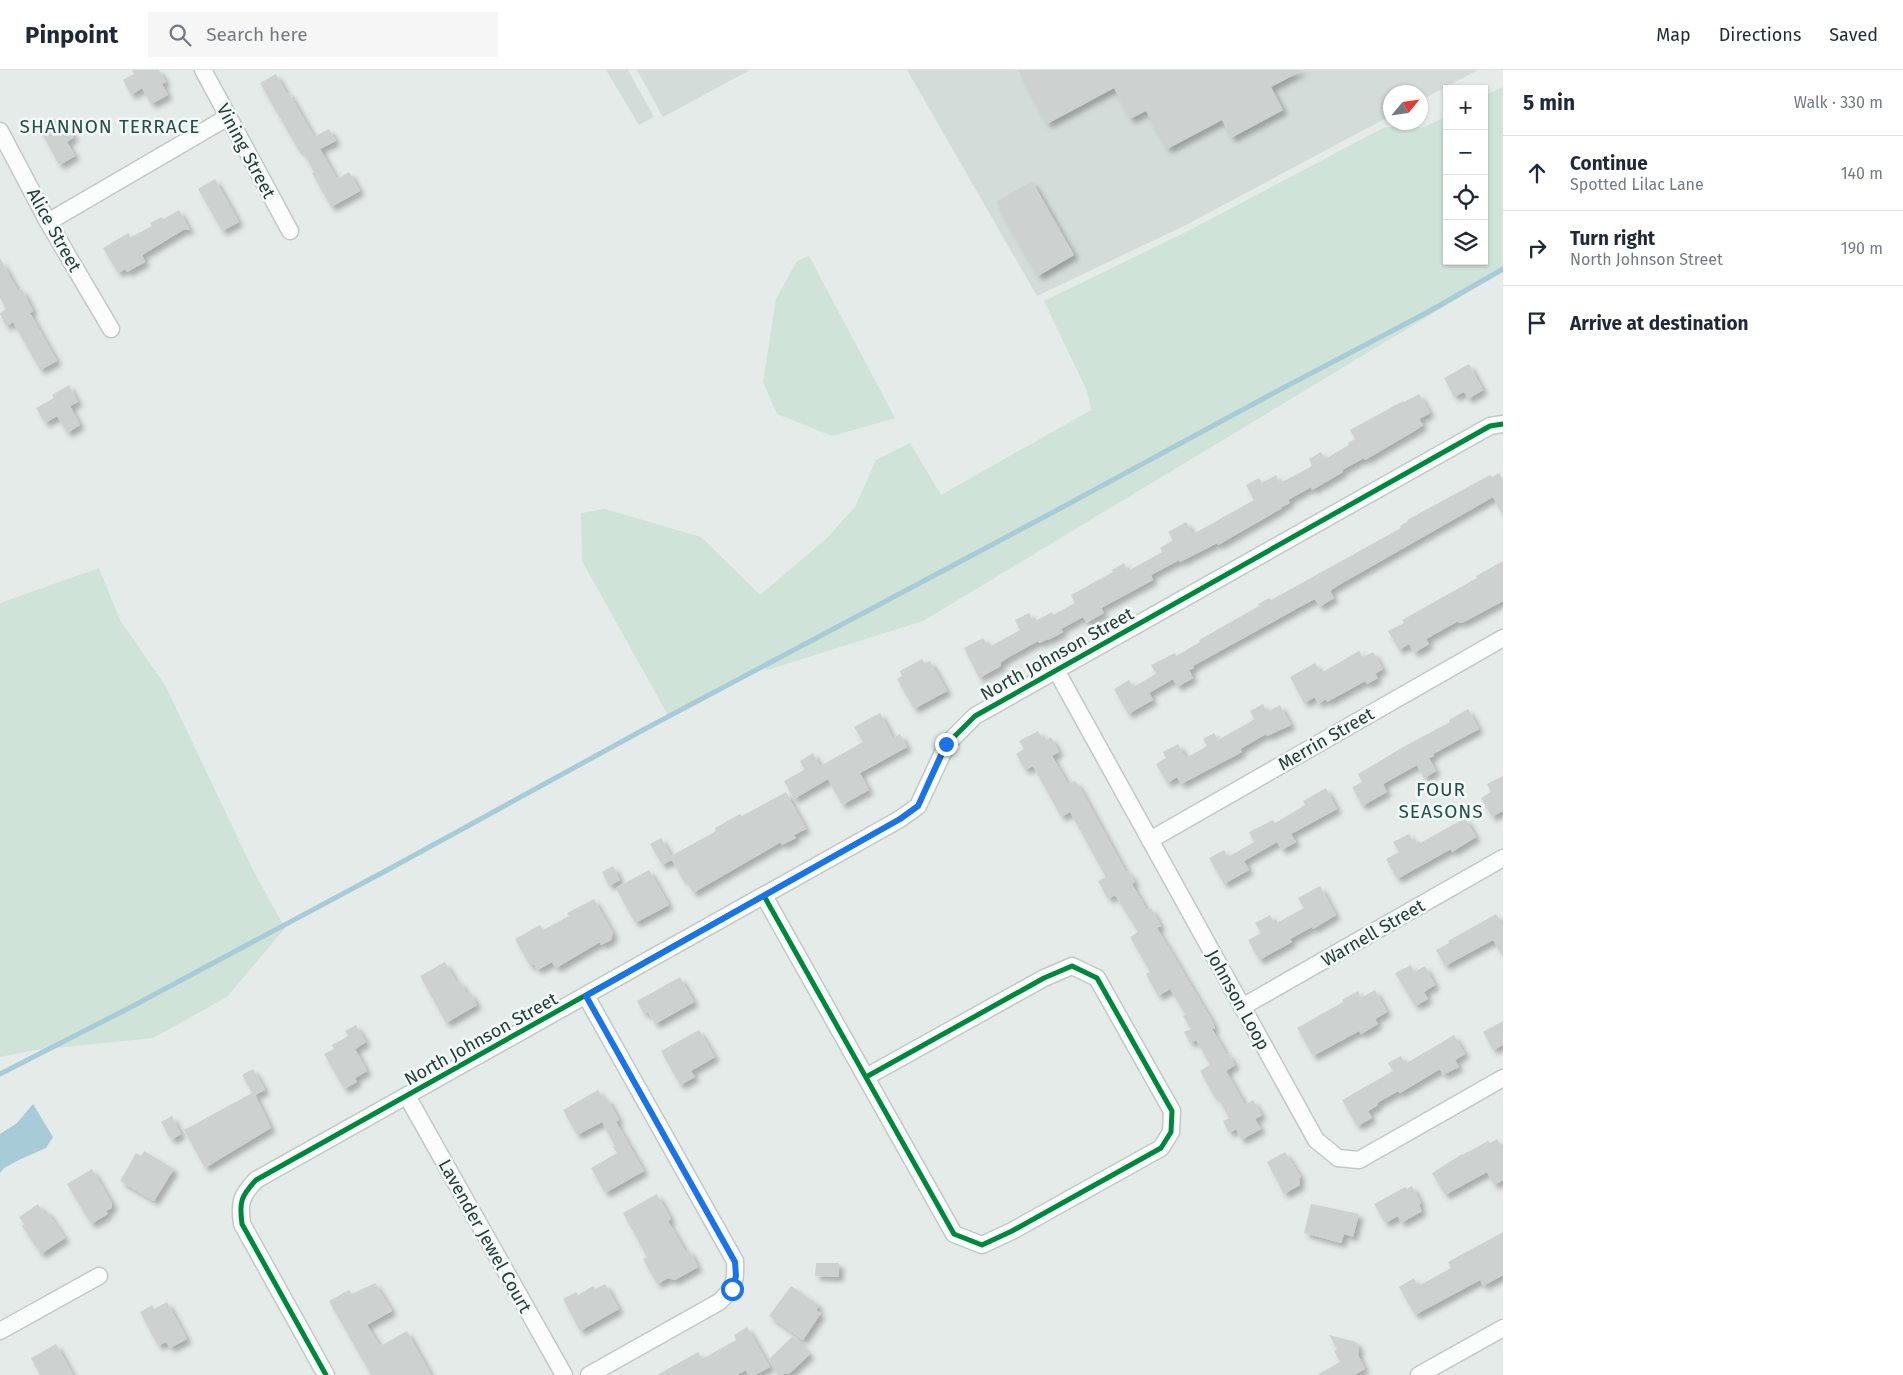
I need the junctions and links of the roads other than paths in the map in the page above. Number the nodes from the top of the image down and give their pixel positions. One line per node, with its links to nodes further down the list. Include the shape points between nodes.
1 (203, 70): 2 (street, Vining Street)
2 (228, 117): 4 (street); 5 (street, Vining Street)
3 (0, 131): 4 (street, Alice Street)
4 (48, 222): 6 (street, Alice Street)
5 (290, 231)
6 (111, 329)
7 (1503, 424): 9 (street, North Johnson Street, via 1490,426)
8 (1503, 638): 10 (street, Merrin Street)
9 (1056, 670): 10 (street, Johnson Loop); 12 (street, North Johnson Street, via 975,716 958,732 946,744 918,806)
10 (1150, 840): 14 (street, Johnson Loop)
11 (1503, 858): 14 (street, Warnell Street)
12 (764, 896): 13 (street, North Johnson Street); 15 (street)
13 (586, 996): 17 (street, North Johnson Street); 23 (street, via 735,1262 736,1276 732,1289 719,1302)
14 (1242, 1007): 16 (street, Johnson Loop, via 1316,1140 1338,1158 1359,1160)
15 (866, 1077): 15 (street, via 954,1234 982,1245 1161,1148 1171,1132 1172,1111 1098,978 1072,966 1044,978)
16 (1503, 1078)
17 (408, 1096): 21 (street, North Johnson Street, via 256,1180 245,1192 239,1206 242,1224); 22 (street, Lavender Jewel Court)
18 (99, 1276): 20 (street)
19 (1503, 1328): 24 (street)
20 (0, 1331)
21 (326, 1375)
22 (564, 1375)
23 (589, 1375)
24 (1419, 1375)

